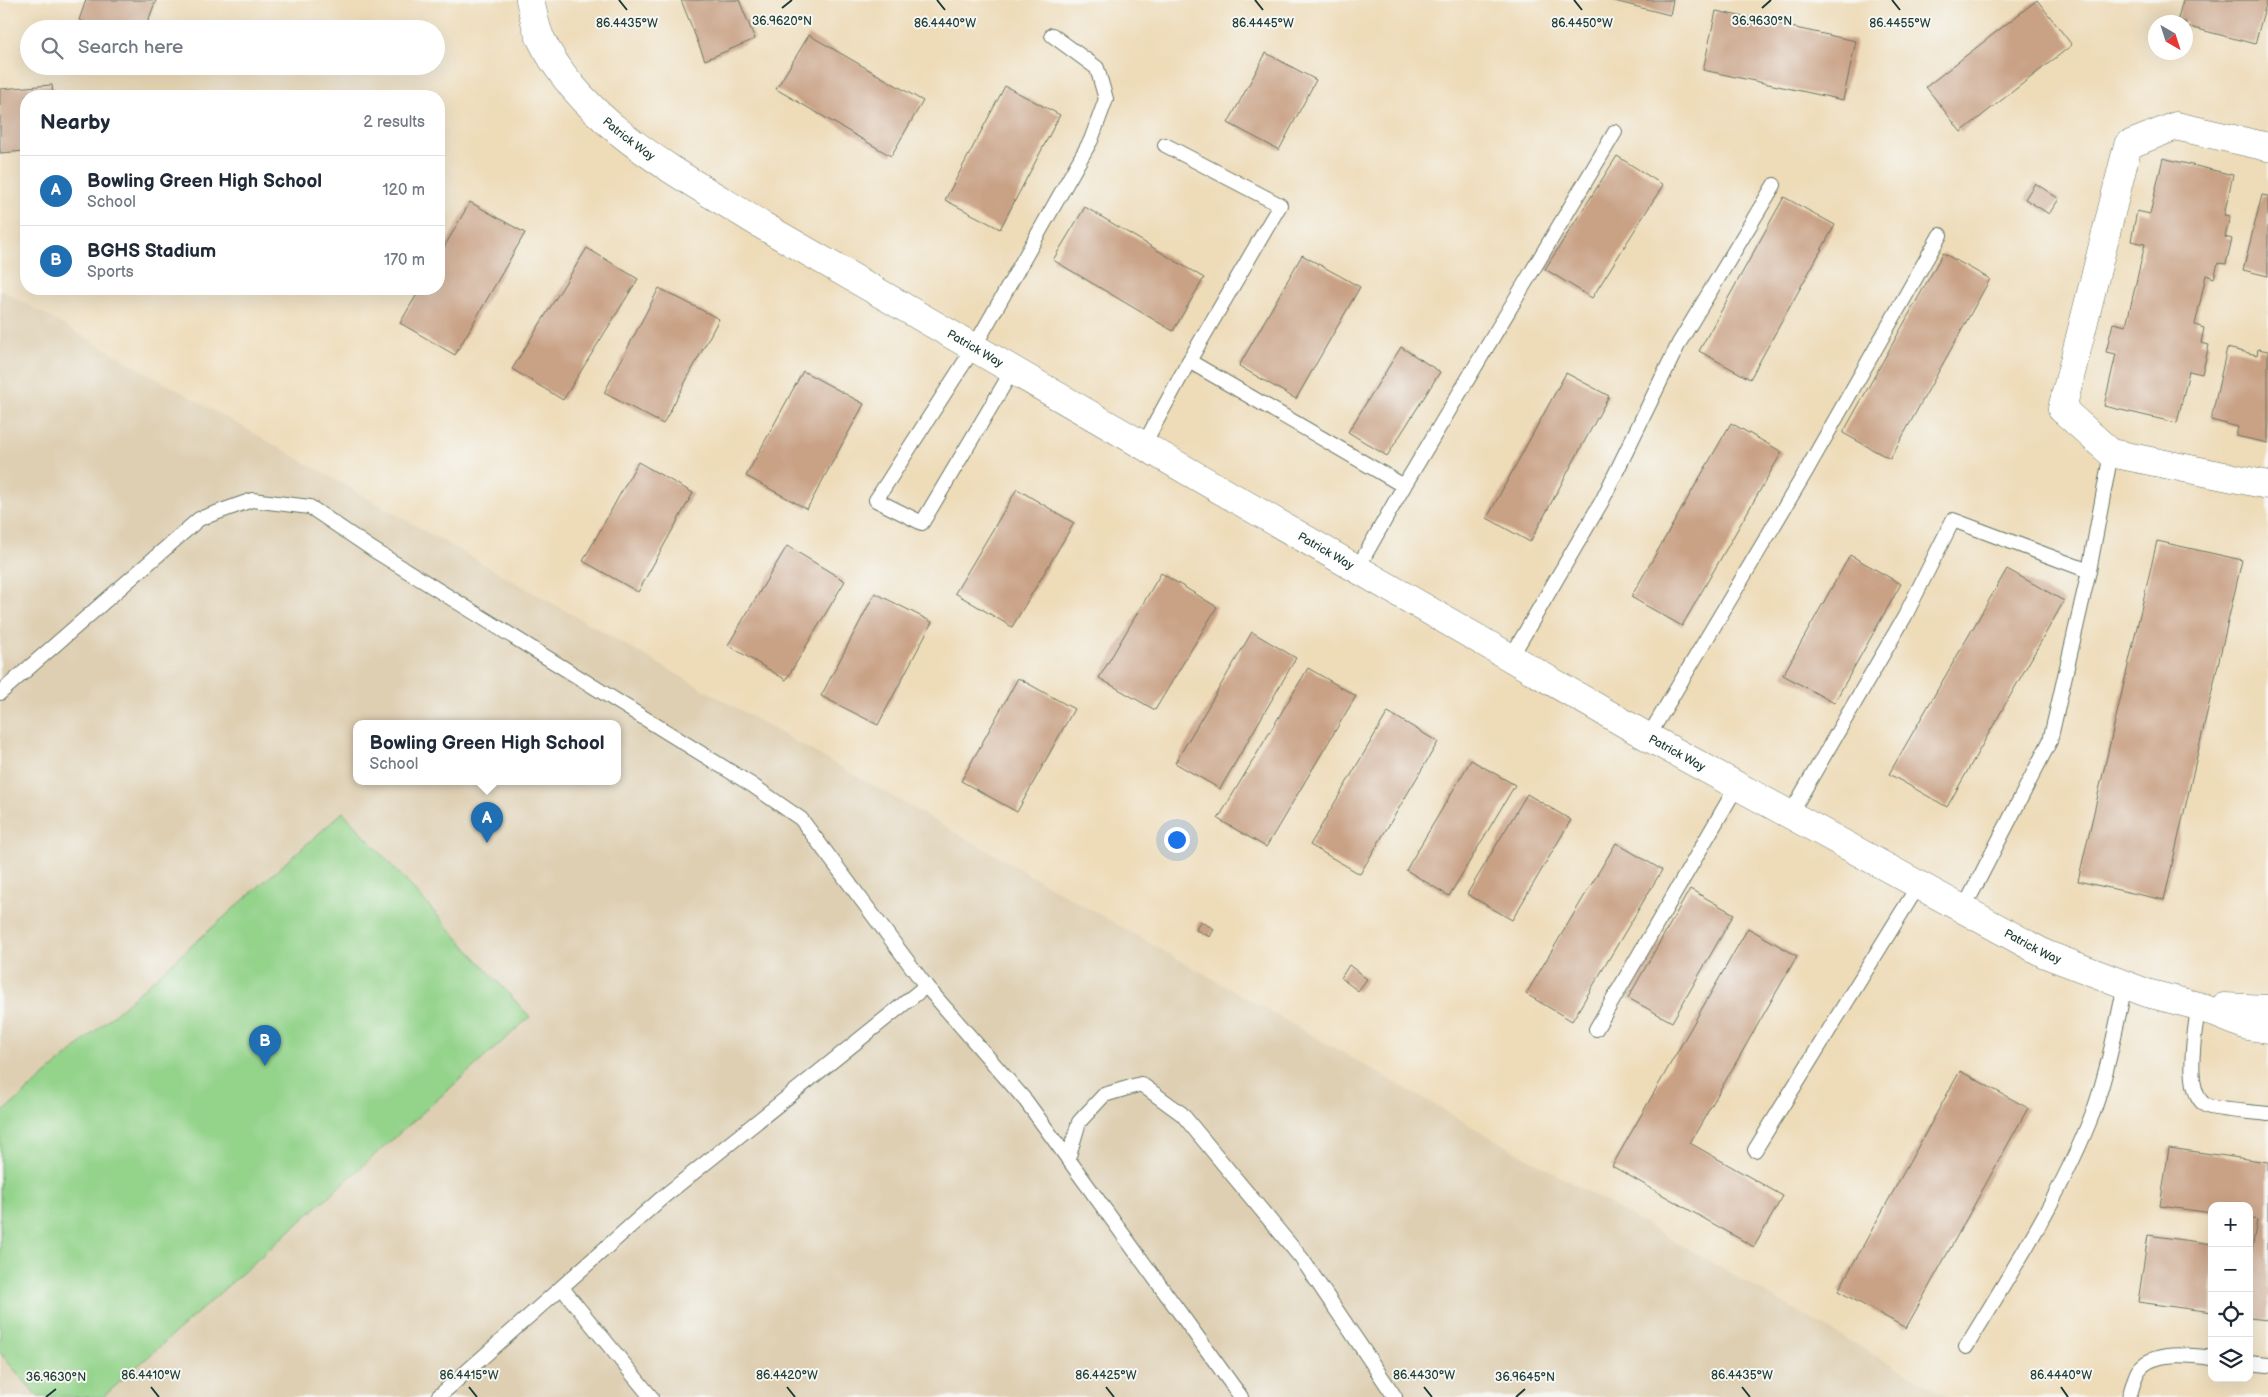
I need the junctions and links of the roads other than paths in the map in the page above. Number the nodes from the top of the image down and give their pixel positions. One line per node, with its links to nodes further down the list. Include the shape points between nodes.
1 (530, 0): 8 (street, Patrick Way, via 539,34 550,55 578,95 616,129 659,161 760,224)
2 (1052, 35): 8 (lane, via 1097,68 1106,99 1091,140)
3 (1615, 132): 14 (lane)
4 (1164, 145): 9 (lane, via 1280,205)
5 (2268, 147): 12 (street, via 2176,126 2128,145 2062,409)
6 (1774, 185): 17 (lane, via 1679,344 1602,501)
7 (1940, 235): 19 (lane, via 1805,473)
8 (972, 349): 10 (street, Patrick Way); 10 (lane, via 876,500 922,523)
9 (1189, 361): 11 (lane); 14 (lane)
10 (1012, 371): 11 (street, Patrick Way)
11 (1143, 446): 15 (street, Patrick Way)
12 (2111, 453): 13 (street); 16 (lane)
13 (2268, 485)
14 (1404, 486): 15 (lane)
15 (1357, 569): 17 (street, Patrick Way)
16 (2089, 571): 21 (lane, via 1952,520 1906,616); 23 (lane, via 2050,741)
17 (1511, 657): 19 (street, Patrick Way)
18 (0, 693): 25 (lane, via 199,519 252,500 310,507 801,819)
19 (1648, 736): 20 (street, Patrick Way)
20 (1737, 786): 21 (street, Patrick Way); 29 (lane)
21 (1790, 816): 22 (street, Patrick Way)
22 (1918, 886): 23 (street, Patrick Way); 31 (lane)
23 (1963, 910): 24 (street, Patrick Way, via 2045,954)
24 (2125, 985): 26 (street, Patrick Way); 34 (lane, via 2094,1110 2068,1169)
25 (926, 986): 32 (lane, via 1026,1100); 33 (lane, via 663,1197)
26 (2198, 1006): 27 (street, Patrick Way); 28 (street, Patrick Way, via 2247,1026); 30 (lane, via 2192,1075 2197,1095 2207,1106)
27 (2268, 1009)
28 (2268, 1029)
29 (1596, 1030)
30 (2268, 1114)
31 (1756, 1150)
32 (1068, 1159): 40 (lane); 41 (lane, via 1079,1122 1104,1095 1141,1084 1182,1114 1302,1259)
33 (562, 1288): 38 (lane); 39 (lane)
34 (1966, 1347)
35 (2208, 1357): 42 (lane, via 2159,1356 2138,1370)
36 (2253, 1364): 37 (lane)
37 (2268, 1366)
38 (438, 1397)
39 (651, 1397)
40 (1241, 1397)
41 (1395, 1397)
42 (2129, 1397)

